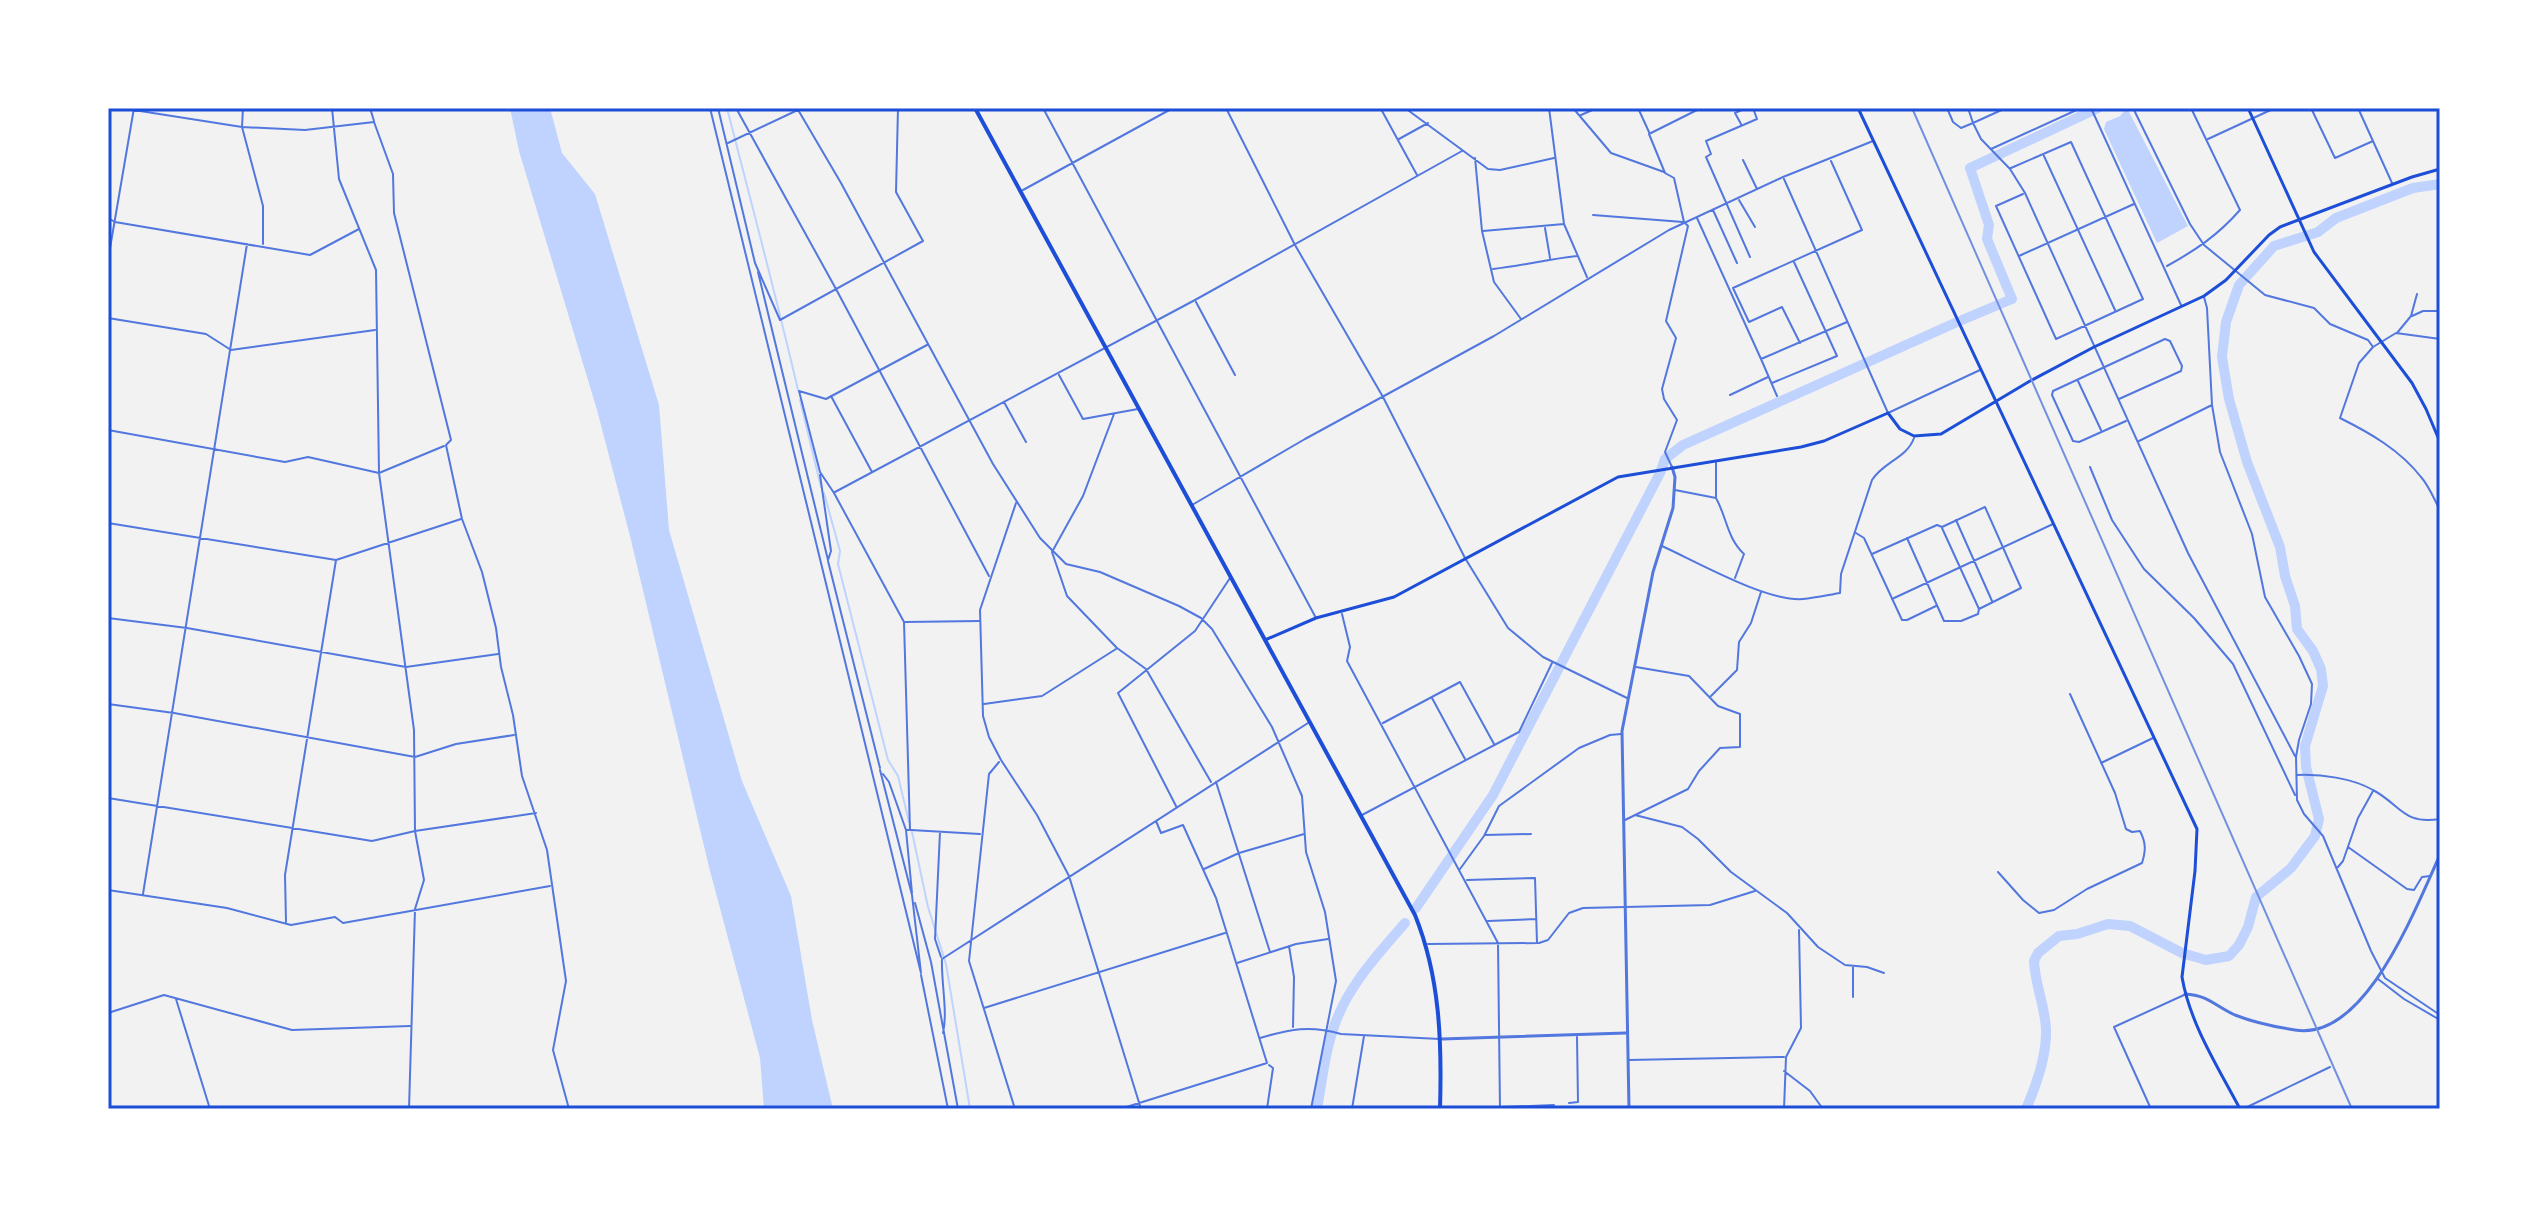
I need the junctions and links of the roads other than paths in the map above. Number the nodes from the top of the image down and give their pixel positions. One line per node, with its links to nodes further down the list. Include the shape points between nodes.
1 (121, 108): 34 (street)
2 (243, 108): 45 (street)
3 (332, 108): 44 (street)
4 (370, 108): 40 (street)
5 (710, 108): 292 (street)
6 (718, 108): 52 (street)
7 (736, 108): 46 (street)
8 (898, 108): 99 (street, via 896,192 923,241)
9 (975, 108): 68 (highway)
10 (1043, 108): 60 (street)
11 (1173, 108): 60 (street)
12 (1226, 108): 89 (street)
13 (1405, 108): 41 (street)
14 (1549, 108): 56 (street)
15 (1573, 108): 38 (street)
16 (1597, 108): 38 (street)
17 (1638, 108): 47 (street)
18 (1701, 108): 47 (street)
19 (1733, 108): 37 (street)
20 (1746, 108): 37 (street)
21 (1753, 108): 43 (street, via 1757,119)
22 (1858, 108): 50 (main road)
23 (1947, 108): 42 (street, via 1956,127)
24 (1968, 108): 42 (street)
25 (2006, 108): 42 (street)
26 (2081, 108): 53 (street)
27 (2091, 108): 72 (street)
28 (2133, 108): 90 (street)
29 (2191, 108): 49 (street)
30 (2248, 108): 39 (main road)
31 (2275, 108): 39 (street)
32 (2311, 108): 51 (street, via 2335,158)
33 (2358, 108): 51 (street)
34 (134, 109): 45 (street); 79 (street)
35 (799, 109): 46 (street); 99 (street)
36 (1381, 109): 48 (street)
37 (1735, 113): 43 (street)
38 (1580, 116): 63 (street, via 1611,153)
39 (2253, 118): 49 (street); 78 (main road)
40 (374, 122): 44 (street); 159 (street, via 393,174 394,213 451,440)
41 (1428, 123): 48 (street); 54 (street)
42 (1973, 123): 53 (street)
43 (1741, 125): 71 (street, via 1706,141 1711,154 1706,157)
44 (332, 126): 45 (street); 84 (street, via 339,179)
45 (242, 127): 91 (street, via 263,206)
46 (750, 133): 52 (street); 106 (street)
47 (1649, 134): 63 (street)
48 (1398, 139): 64 (street)
49 (2207, 140): 90 (street, via 2240,210)
50 (1874, 141): 58 (street); 134 (main road)
51 (2373, 141): 66 (street)
52 (726, 144): 100 (street)
53 (1990, 150): 61 (street)
54 (1462, 151): 57 (street); 64 (street)
55 (2043, 155): 61 (street); 75 (street, via 2071,142); 85 (street)
56 (1555, 157): 57 (street, via 1500,170 1488,169); 81 (street)
57 (1475, 158): 86 (street)
58 (1830, 159): 65 (street); 92 (street, via 1862,230)
59 (1743, 160): 67 (street)
60 (1073, 164): 68 (street); 116 (street)
61 (2010, 169): 69 (street)
62 (2440, 169): 66 (main road)
63 (1665, 173): 80 (street, via 1674,178)
64 (1418, 176): 89 (street)
65 (1783, 177): 67 (street); 92 (street)
66 (2393, 184): 78 (main road)
67 (1757, 190): 70 (street)
68 (1021, 192): 129 (highway)
69 (2025, 193): 87 (street); 94 (street, via 1996,206)
70 (1739, 199): 71 (street); 83 (street)
71 (1727, 204): 73 (street); 95 (street)
72 (2135, 204): 75 (street); 102 (street)
73 (1713, 210): 77 (street); 101 (street)
74 (1593, 215): 80 (street)
75 (2107, 216): 85 (street); 113 (street, via 2143,299)
76 (108, 218): 79 (street)
77 (1697, 218): 80 (street); 107 (street)
78 (2299, 220): 104 (main road, via 2269,235); 124 (main road, via 2310,245)
79 (115, 222): 88 (street); 97 (street)
80 (1684, 222): 105 (street); 163 (street, via 1688,226 1666,321 1676,338 1662,389 1677,420 1665,452)
81 (1564, 224): 82 (street); 93 (street)
82 (1545, 227): 86 (street); 96 (street)
83 (1755, 227)
84 (359, 229): 91 (street, via 310,255); 120 (street, via 376,270)
85 (2078, 230): 87 (street); 113 (street)
86 (1482, 231): 103 (street)
87 (2049, 243): 94 (street); 119 (street)
88 (247, 244): 91 (street); 130 (street)
89 (1295, 245): 110 (street); 143 (street)
90 (2204, 245): 102 (street); 104 (street)
91 (263, 246)
92 (1816, 251): 98 (street); 118 (street)
93 (1577, 256): 96 (street); 105 (street)
94 (2018, 256): 119 (street, via 2056,339)
95 (1750, 257)
96 (1550, 259): 103 (street)
97 (108, 260)
98 (1793, 261): 107 (street, via 1733,288); 121 (street)
99 (885, 262): 106 (street); 126 (street)
100 (755, 263): 106 (street, via 780,320); 190 (street)
101 (1737, 263)
102 (2166, 266): 111 (street)
103 (1492, 269): 117 (street, via 1494,282)
104 (2234, 272): 109 (main road); 128 (street, via 2265,295 2314,308 2330,324)
105 (1587, 278): 117 (street)
106 (836, 289): 133 (street)
107 (1733, 293): 125 (street, via 1749,322 1782,307); 131 (street)
108 (2417, 294): 114 (street)
109 (2204, 296): 111 (main road); 147 (street)
110 (1195, 300): 116 (street); 136 (street)
111 (2182, 306): 127 (main road)
112 (2438, 311): 114 (street)
113 (2115, 312): 119 (street)
114 (2411, 316): 122 (street)
115 (108, 318): 130 (street, via 206,334)
116 (1158, 320): 129 (street); 168 (street)
117 (1522, 320): 143 (street)
118 (1848, 321): 121 (street); 149 (street)
119 (2086, 326): 127 (street)
120 (376, 330): 130 (street); 166 (street)
121 (1826, 330): 125 (street); 139 (street, via 1837,356)
122 (2396, 333): 123 (street); 124 (street)
123 (2440, 339)
124 (2381, 342): 128 (street); 158 (main road, via 2412,383)
125 (1800, 343): 131 (street)
126 (928, 344): 133 (street); 151 (street)
127 (2094, 347): 132 (street); 145 (main road)
128 (2373, 347): 174 (street, via 2359,363 2340,418 2375,435 2421,477)
129 (1106, 348): 135 (street); 148 (highway)
130 (231, 350): 161 (street)
131 (1761, 359): 137 (street)
132 (2103, 367): 138 (street); 144 (street); 144 (street, via 2165,339 2182,366)
133 (879, 370): 141 (street); 160 (street)
134 (1980, 370): 145 (main road); 149 (street)
135 (1058, 373): 146 (street); 150 (street, via 1083,419)
136 (1235, 375)
137 (1769, 376): 139 (street); 140 (street)
138 (2078, 380): 154 (street); 154 (street, via 2052,395 2073,441)
139 (1772, 383): 142 (street)
140 (1730, 395)
141 (831, 396): 165 (street, via 799,391); 167 (street)
142 (1777, 396)
143 (1383, 397): 168 (street); 188 (street)
144 (2118, 399): 152 (street)
145 (1995, 401): 155 (main road, via 1941,434); 178 (main road)
146 (1004, 402): 151 (street); 156 (street)
147 (2212, 405): 157 (street); 233 (street, via 2220,452 2252,534 2265,597 2312,684)
148 (1139, 409): 150 (street); 173 (highway)
149 (1888, 413): 155 (main road, via 1900,429); 162 (main road, via 1812,444)
150 (1114, 414): 186 (street, via 1083,496)
151 (969, 420): 160 (street); 172 (street)
152 (2127, 421): 154 (street); 157 (street)
153 (108, 430): 161 (street)
154 (2102, 431)
155 (1914, 436): 180 (street, via 1910,448 1876,473)
156 (1026, 442)
157 (2138, 442): 233 (street, via 2188,553)
158 (2440, 442)
159 (446, 445): 166 (street); 175 (street)
160 (919, 448): 167 (street); 193 (street)
161 (215, 450): 166 (street, via 285,462 320,458); 181 (street)
162 (1715, 460): 163 (main road); 171 (street)
163 (1672, 467): 169 (street); 188 (main road, via 1605,482)
164 (2090, 467): 243 (street, via 2112,520 2144,569 2233,664)
165 (820, 472): 170 (street); 190 (street)
166 (379, 473): 183 (street)
167 (872, 473): 170 (street)
168 (1242, 476): 173 (street); 205 (street)
169 (1674, 490): 171 (street); 184 (street)
170 (834, 493): 207 (street)
171 (1716, 498): 195 (street, via 1732,543 1744,554)
172 (1016, 503): 186 (street); 193 (street)
173 (1191, 505): 194 (highway)
174 (2440, 510)
175 (462, 519): 183 (street); 212 (street, via 482,572)
176 (1956, 520): 179 (street); 185 (street, via 1985,507); 191 (street)
177 (108, 523): 181 (street)
178 (2055, 524): 185 (street); 228 (main road)
179 (1942, 527): 182 (street); 192 (street)
180 (1855, 533): 187 (street); 197 (street, via 1840,593 1801,600)
181 (201, 538): 189 (street); 208 (street)
182 (1907, 538): 187 (street); 196 (street)
183 (388, 543): 189 (street); 214 (street)
184 (1661, 545): 195 (street); 215 (street)
185 (2002, 548): 191 (street); 199 (street, via 2021,588)
186 (1052, 552): 204 (street, via 1066,564 1100,572); 210 (street, via 1067,596)
187 (1872, 554): 198 (street)
188 (1465, 558): 202 (main road, via 1394,597); 213 (street, via 1508,628)
189 (336, 560): 211 (street)
190 (828, 560): 237 (street)
191 (1975, 561): 192 (street); 199 (street)
192 (1960, 567): 196 (street); 201 (street)
193 (989, 577): 206 (street)
194 (1230, 577): 204 (street); 209 (highway)
195 (1735, 578): 197 (street)
196 (1927, 583): 198 (street); 200 (street)
197 (1761, 592): 219 (street, via 1739,642 1737,670)
198 (1892, 599): 200 (street, via 1902,620)
199 (1993, 602): 201 (street)
200 (1938, 606): 201 (street, via 1944,621 1961,621)
201 (1979, 609)
202 (1341, 611): 205 (main road); 225 (street, via 1350,647 1347,661)
203 (108, 618): 208 (street)
204 (1201, 618): 216 (street, via 1195,631); 230 (street)
205 (1316, 618): 209 (main road)
206 (979, 621): 207 (street); 222 (street)
207 (904, 622): 253 (street)
208 (187, 628): 211 (street); 223 (street)
209 (1265, 640): 224 (highway)
210 (1117, 648): 216 (street); 222 (street, via 1042,696)
211 (321, 654): 214 (street); 229 (street)
212 (499, 654): 214 (street); 227 (street)
213 (1552, 662): 220 (street); 231 (street, via 1519,732)
214 (406, 667): 232 (street)
215 (1635, 667): 219 (street, via 1689,676); 220 (street)
216 (1146, 669): 239 (street); 245 (street, via 1118,693)
217 (2070, 694): 236 (street)
218 (1432, 697): 225 (street); 231 (street, via 1460,682); 235 (street)
219 (1709, 698): 247 (street, via 1740,714 1740,747 1720,748 1688,789)
220 (1628, 699): 226 (street)
221 (108, 704): 223 (street)
222 (983, 704): 234 (street, via 989,737)
223 (174, 713): 229 (street); 244 (street)
224 (1309, 722): 230 (street); 248 (highway)
225 (1381, 724): 240 (street)
226 (1622, 734): 251 (street); 259 (street, via 1579,748 1499,806)
227 (515, 735): 232 (street); 246 (street)
228 (2155, 738): 236 (street); 296 (main road, via 2197,829 2182,977)
229 (307, 739): 232 (street); 252 (street)
230 (1278, 741): 239 (street); 256 (street, via 1302,796)
231 (1495, 745): 235 (street)
232 (415, 757): 254 (street)
233 (2296, 757): 238 (street)
234 (1001, 760): 258 (street, via 989,774); 267 (street)
235 (1466, 760): 240 (street)
236 (2100, 763): 266 (street, via 2126,829 2144,837 2142,863 2039,913)
237 (880, 770): 253 (street); 274 (street)
238 (2296, 775): 241 (street); 243 (street)
239 (1214, 782): 245 (street); 261 (street)
240 (1416, 787): 248 (street); 264 (street)
241 (2373, 790): 249 (street, via 2416,820); 260 (street)
242 (108, 798): 244 (street)
243 (2297, 800): 263 (street)
244 (158, 806): 252 (street); 273 (street)
245 (1176, 806): 250 (street)
246 (536, 813): 254 (street); 270 (street)
247 (1635, 815): 251 (street); 272 (street, via 1682,827)
248 (1360, 816): 286 (highway)
249 (2440, 819)
250 (1156, 820): 265 (street, via 1161,833 1183,825); 267 (street)
251 (1623, 820): 275 (street)
252 (293, 828): 254 (street, via 372,841); 279 (street, via 285,875)
253 (908, 830): 255 (street); 274 (street)
254 (415, 831): 276 (street, via 424,880)
255 (940, 832): 258 (street); 289 (street, via 935,939)
256 (1305, 834): 261 (street); 282 (street)
257 (1531, 834): 259 (street)
258 (982, 835): 283 (street)
259 (1484, 836): 264 (street)
260 (2348, 847): 263 (street); 268 (street, via 2407,889 2414,890 2422,877)
261 (1239, 853): 265 (street); 288 (street)
262 (2439, 859): 268 (street)
263 (2338, 867): 301 (street, via 2385,978)
264 (1460, 869): 269 (street)
265 (1203, 870): 281 (street)
266 (1998, 872)
267 (1069, 876): 283 (street); 293 (street)
268 (2431, 876): 295 (street)
269 (1466, 880): 277 (street, via 1535,878); 278 (street)
270 (551, 886): 276 (street); 323 (street, via 566,981 553,1050)
271 (108, 890): 273 (street)
272 (1755, 891): 275 (street, via 1710,905); 280 (street, via 1787,913)
273 (143, 894): 279 (street)
274 (912, 895): 292 (street); 308 (street, via 931,962)
275 (1625, 906): 285 (street, via 1569,913 1548,940); 305 (street)
276 (415, 909): 279 (street, via 343,923 335,917); 302 (street)
277 (1536, 919): 278 (street); 285 (street)
278 (1487, 921): 284 (street)
279 (286, 924)
280 (1799, 929): 291 (street, via 1818,947); 312 (street, via 1801,1028)
281 (1227, 933): 290 (street); 293 (street)
282 (1330, 939): 287 (street); 304 (street, via 1336,981)
283 (971, 941): 289 (street); 299 (street, via 969,961)
284 (1498, 943): 285 (street); 286 (street); 309 (street)
285 (1537, 943)
286 (1427, 944): 311 (highway)
287 (1289, 946): 288 (street); 303 (street)
288 (1270, 952): 290 (street)
289 (942, 959): 308 (street)
290 (1236, 963): 310 (street)
291 (1853, 966): 294 (street); 297 (street)
292 (921, 973): 324 (street)
293 (1099, 973): 299 (street); 317 (street)
294 (1884, 973)
295 (2377, 979): 296 (street, via 2345,1014 2311,1031 2234,1014 2201,995); 301 (street)
296 (2185, 994): 336 (street, via 2114,1027); 337 (main road)
297 (1853, 997)
298 (176, 998): 300 (street, via 164,995); 302 (street, via 292,1030); 321 (street)
299 (984, 1008): 326 (street)
300 (108, 1013)
301 (2440, 1018)
302 (411, 1026): 322 (street)
303 (1293, 1028): 304 (street); 310 (street)
304 (1325, 1029): 306 (street); 330 (street)
305 (1627, 1033): 307 (street); 313 (street)
306 (1365, 1035): 311 (street); 331 (street)
307 (1577, 1035): 309 (street); 318 (street, via 1578,1102)
308 (942, 1036): 325 (street)
309 (1498, 1037): 311 (street); 320 (street)
310 (1259, 1038): 314 (street)
311 (1442, 1039): 332 (highway)
312 (1786, 1057): 313 (street); 316 (street)
313 (1628, 1060): 333 (street)
314 (1267, 1063): 317 (street); 329 (street, via 1273,1068)
315 (2330, 1067): 337 (street)
316 (1784, 1071): 334 (street); 335 (street)
317 (1139, 1103): 327 (street); 328 (street)
318 (1569, 1103)
319 (1554, 1105): 320 (street)
320 (1500, 1108)
321 (210, 1109)
322 (409, 1109)
323 (569, 1109)
324 (948, 1109)
325 (958, 1109)
326 (1015, 1109)
327 (1120, 1109)
328 (1141, 1109)
329 (1267, 1109)
330 (1311, 1109)
331 (1352, 1109)
332 (1440, 1109)
333 (1629, 1109)
334 (1784, 1109)
335 (1823, 1109)
336 (2151, 1109)
337 (2242, 1109)

